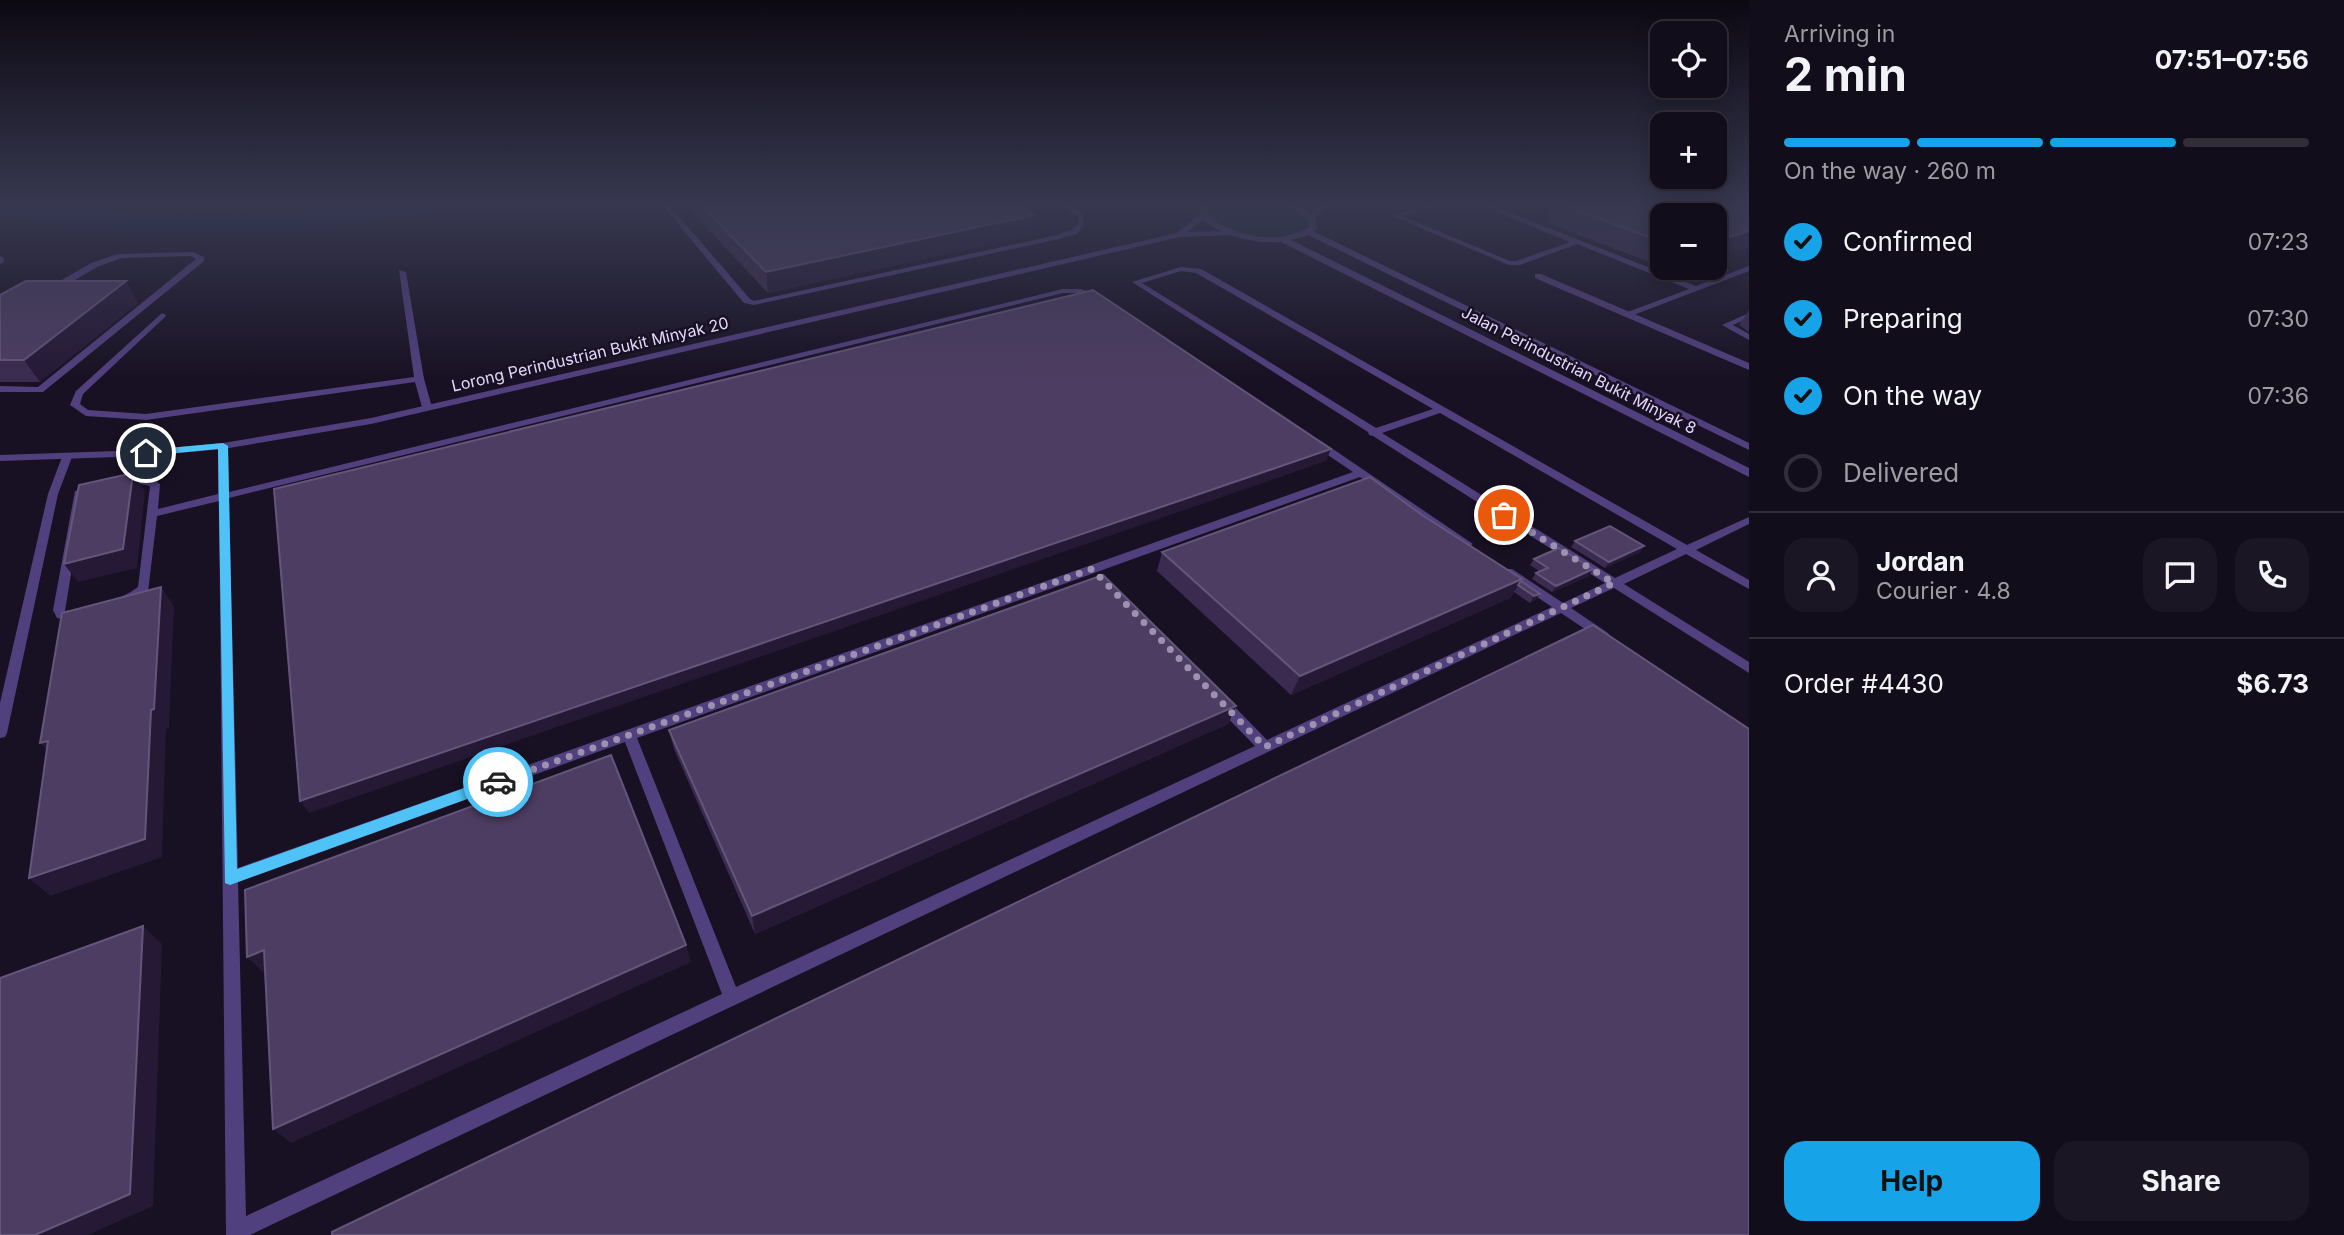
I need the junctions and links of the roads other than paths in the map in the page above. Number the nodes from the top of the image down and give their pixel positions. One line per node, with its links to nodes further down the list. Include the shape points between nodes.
1 (98, 264): 13 (lane)
2 (195, 264): 21 (lane, via 40,390)
3 (715, 264): 4 (lane, via 747,301 754,303)
4 (936, 264)
5 (1055, 264): 22 (street, Lorong Perindustrian Bukit Minyak 20)
6 (1331, 264): 31 (street, Jalan Perindustrian Bukit Minyak 8)
7 (1373, 264): 27 (street, Jalan Perindustrian Bukit Minyak 8)
8 (1632, 264): 12 (lane)
9 (1749, 268): 12 (lane)
10 (402, 272): 20 (lane)
11 (1538, 276): 16 (street)
12 (1694, 288): 16 (lane)
13 (47, 292)
14 (1108, 304): 32 (lane, via 1090,293 1063,291)
15 (162, 315): 20 (lane, via 79,393 75,405 86,413 146,416)
16 (1628, 315): 19 (street)
17 (1749, 315): 18 (lane, via 1726,325)
18 (1749, 337)
19 (1746, 364)
20 (419, 379): 22 (lane)
21 (0, 389)
22 (428, 407): 26 (street, Lorong Perindustrian Bukit Minyak 20)
23 (1439, 410): 24 (lane); 24 (lane, via 1194,270 1181,269 1136,282); 37 (lane)
24 (1372, 433): 40 (lane)
25 (1303, 434): 30 (lane)
26 (223, 446): 28 (street, Lorong Perindustrian Bukit Minyak 20); 32 (lane)
27 (1749, 447)
28 (67, 457): 29 (street, Lorong Perindustrian Bukit Minyak 20); 46 (lane, via 53,494)
29 (0, 458)
30 (1361, 472): 33 (lane); 47 (lane, via 1097,574)
31 (1749, 472)
32 (223, 496): 34 (lane); 49 (lane)
33 (1413, 508): 36 (lane); 38 (lane)
34 (151, 514): 34 (lane, via 144,589 124,601 61,615 79,493 148,481 155,484)
35 (1749, 520): 37 (lane)
36 (1418, 529)
37 (1687, 549): 40 (lane); 41 (lane)
38 (1475, 550)
39 (1496, 564): 42 (lane)
40 (1614, 583): 42 (lane); 44 (lane)
41 (1749, 584)
42 (1562, 608): 43 (lane); 48 (lane)
43 (1617, 645)
44 (1749, 668)
45 (1207, 688): 48 (lane)
46 (0, 733)
47 (629, 735): 49 (lane); 50 (lane)
48 (1265, 747): 50 (lane)
49 (230, 878): 51 (lane)
50 (732, 998): 51 (lane)
51 (236, 1233)

